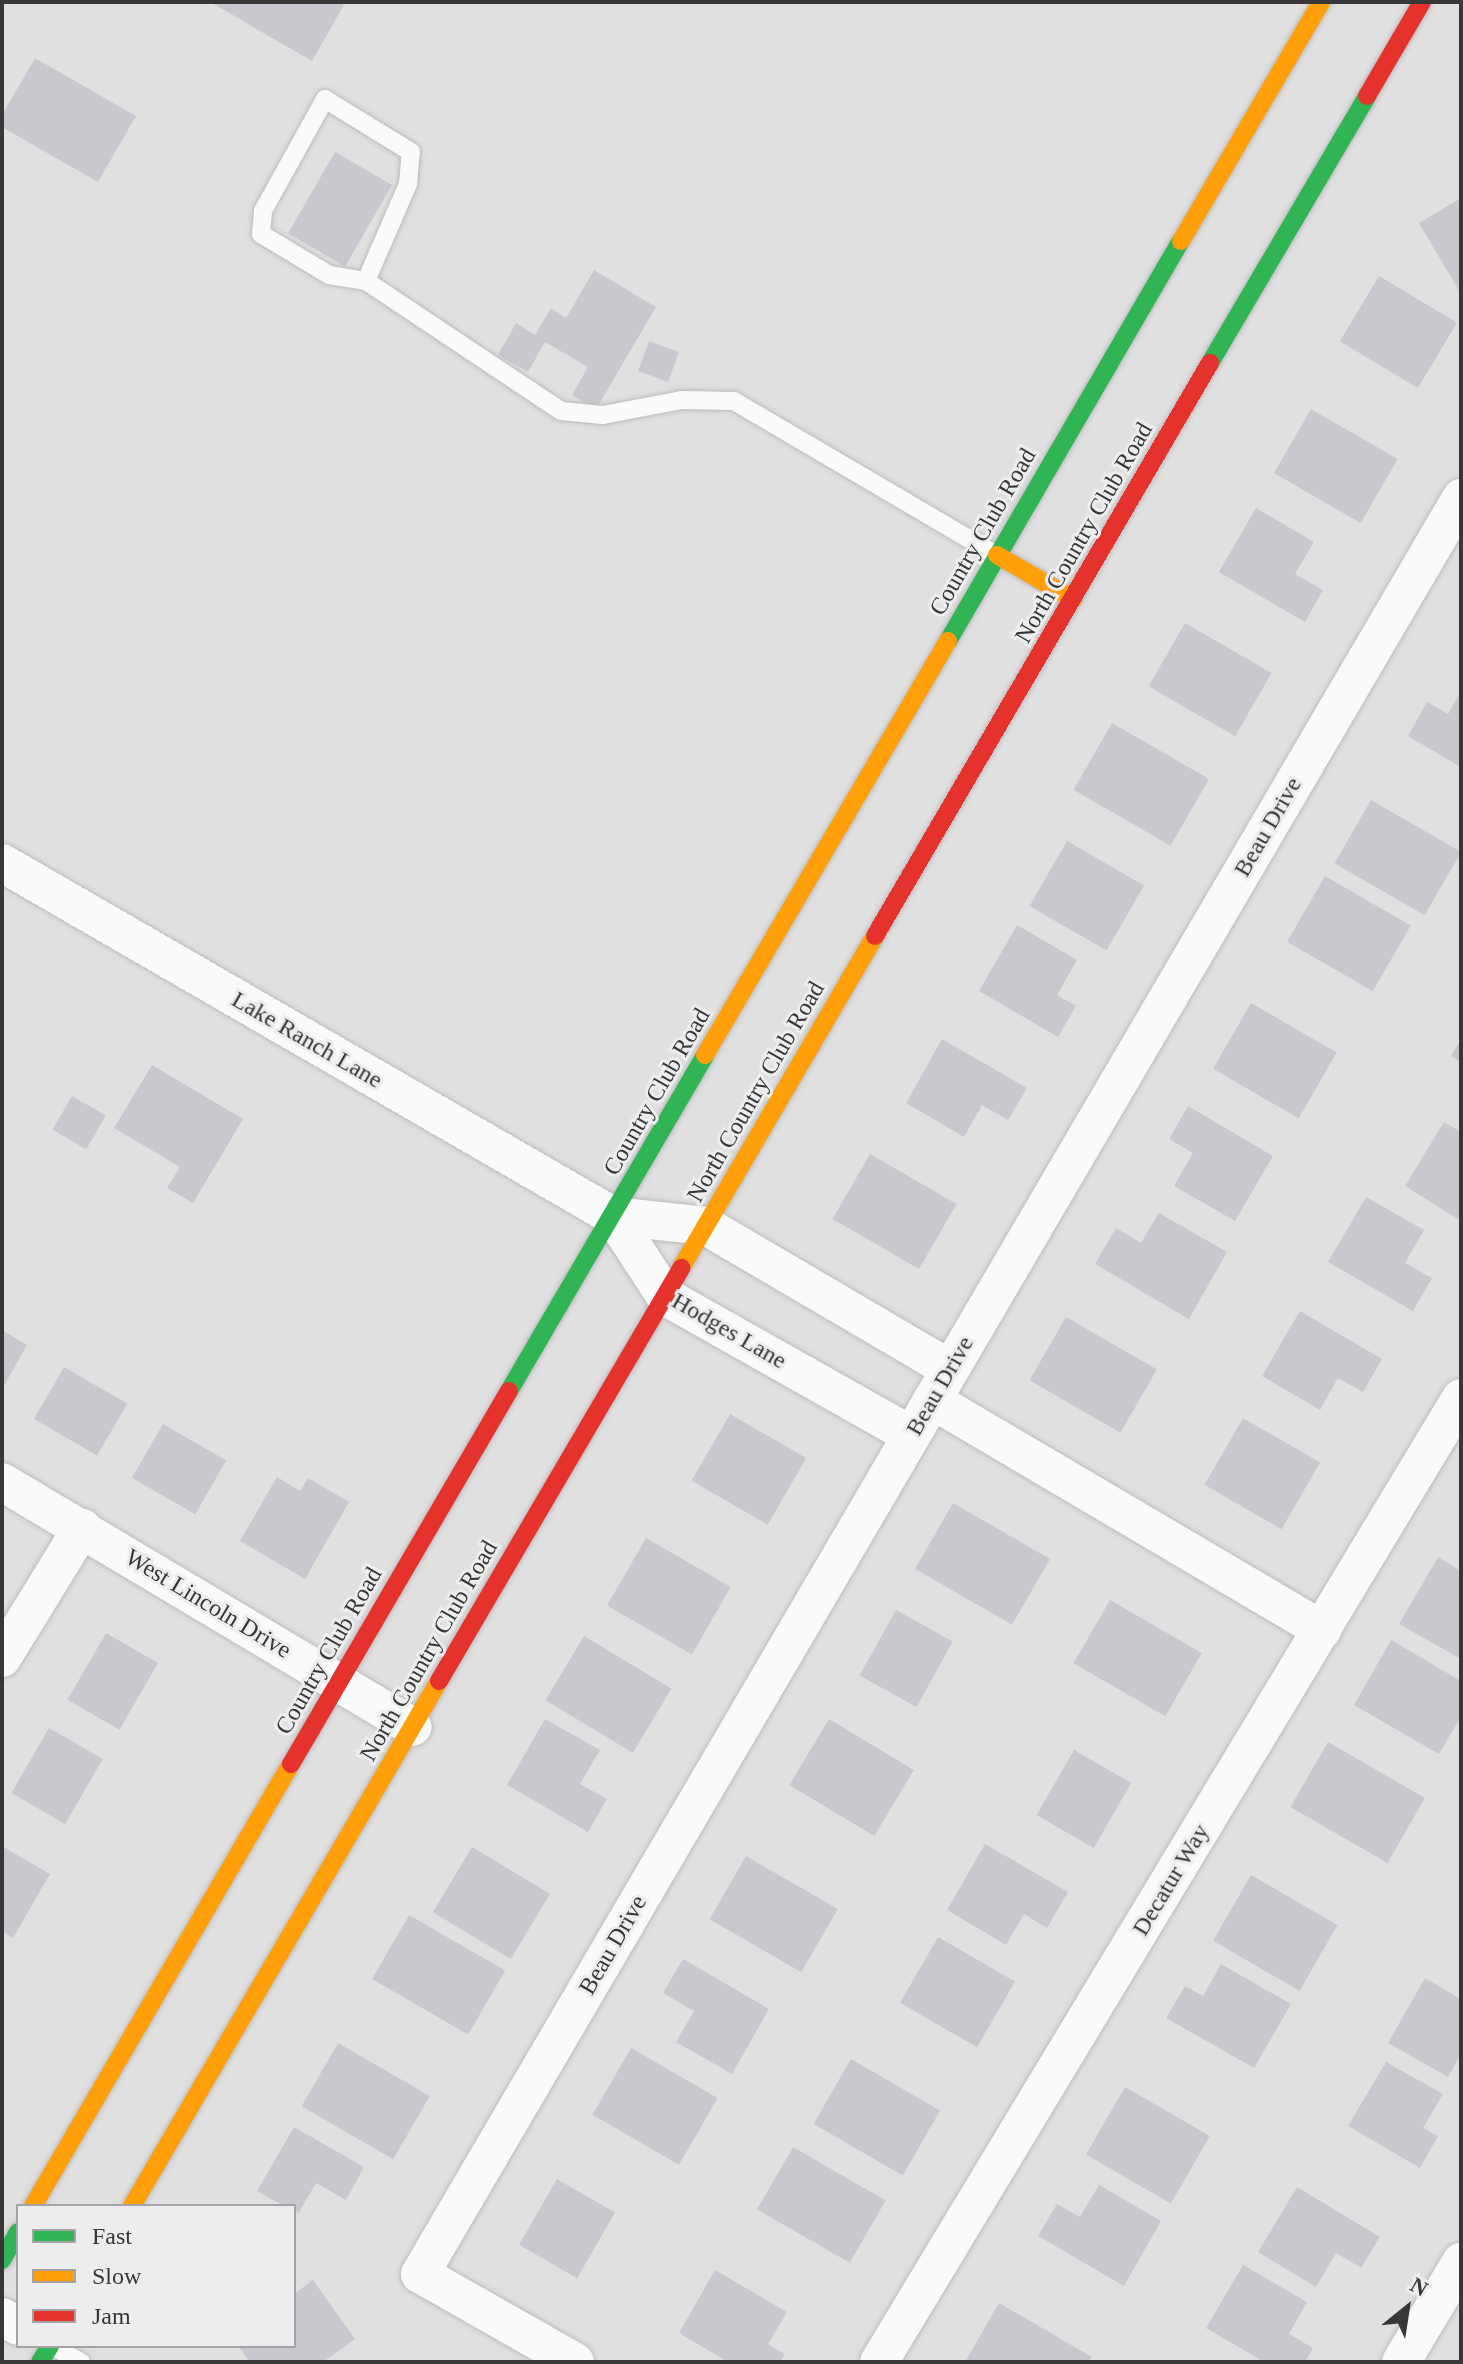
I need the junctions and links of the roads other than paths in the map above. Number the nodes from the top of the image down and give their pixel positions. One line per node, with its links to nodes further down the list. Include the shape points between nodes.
1 (1321, 2): 5 (main road, Country Club Road)
2 (1422, 2): 6 (main road, North Country Club Road)
3 (366, 281): 3 (lane, via 329,275 261,234 263,211 325,99 411,152 408,184); 5 (lane, via 561,411 603,415 682,400 734,401)
4 (1461, 498): 11 (street, Beau Drive)
5 (997, 555): 6 (main road); 8 (main road, Country Club Road)
6 (1073, 599): 9 (main road, North Country Club Road)
7 (2, 863): 8 (street, Lake Ranch Lane)
8 (613, 1216): 9 (street); 10 (street, Hodges Lane); 18 (main road, Country Club Road)
9 (706, 1226): 10 (main road, North Country Club Road); 11 (street)
10 (666, 1297): 13 (street, Hodges Lane); 19 (main road, North Country Club Road)
11 (941, 1385): 13 (street, Beau Drive); 16 (street)
12 (1461, 1398): 16 (street, Decatur Way)
13 (911, 1435): 27 (street, Beau Drive, via 420,2274)
14 (2, 1482): 15 (street, West Lincoln Drive)
15 (82, 1528): 17 (street); 18 (street, West Lincoln Drive)
16 (1322, 1630): 28 (street, Decatur Way)
17 (2, 1658)
18 (338, 1681): 19 (street, West Lincoln Drive); 20 (main road, Country Club Road)
19 (413, 1727): 21 (main road, North Country Club Road)
20 (34, 2204)
21 (133, 2204)
22 (16, 2236): 23 (main road)
23 (2, 2260)
24 (1461, 2262): 29 (street)
25 (55, 2348): 26 (lane)
26 (81, 2362)
27 (575, 2362)
28 (879, 2362)
29 (1401, 2362)

